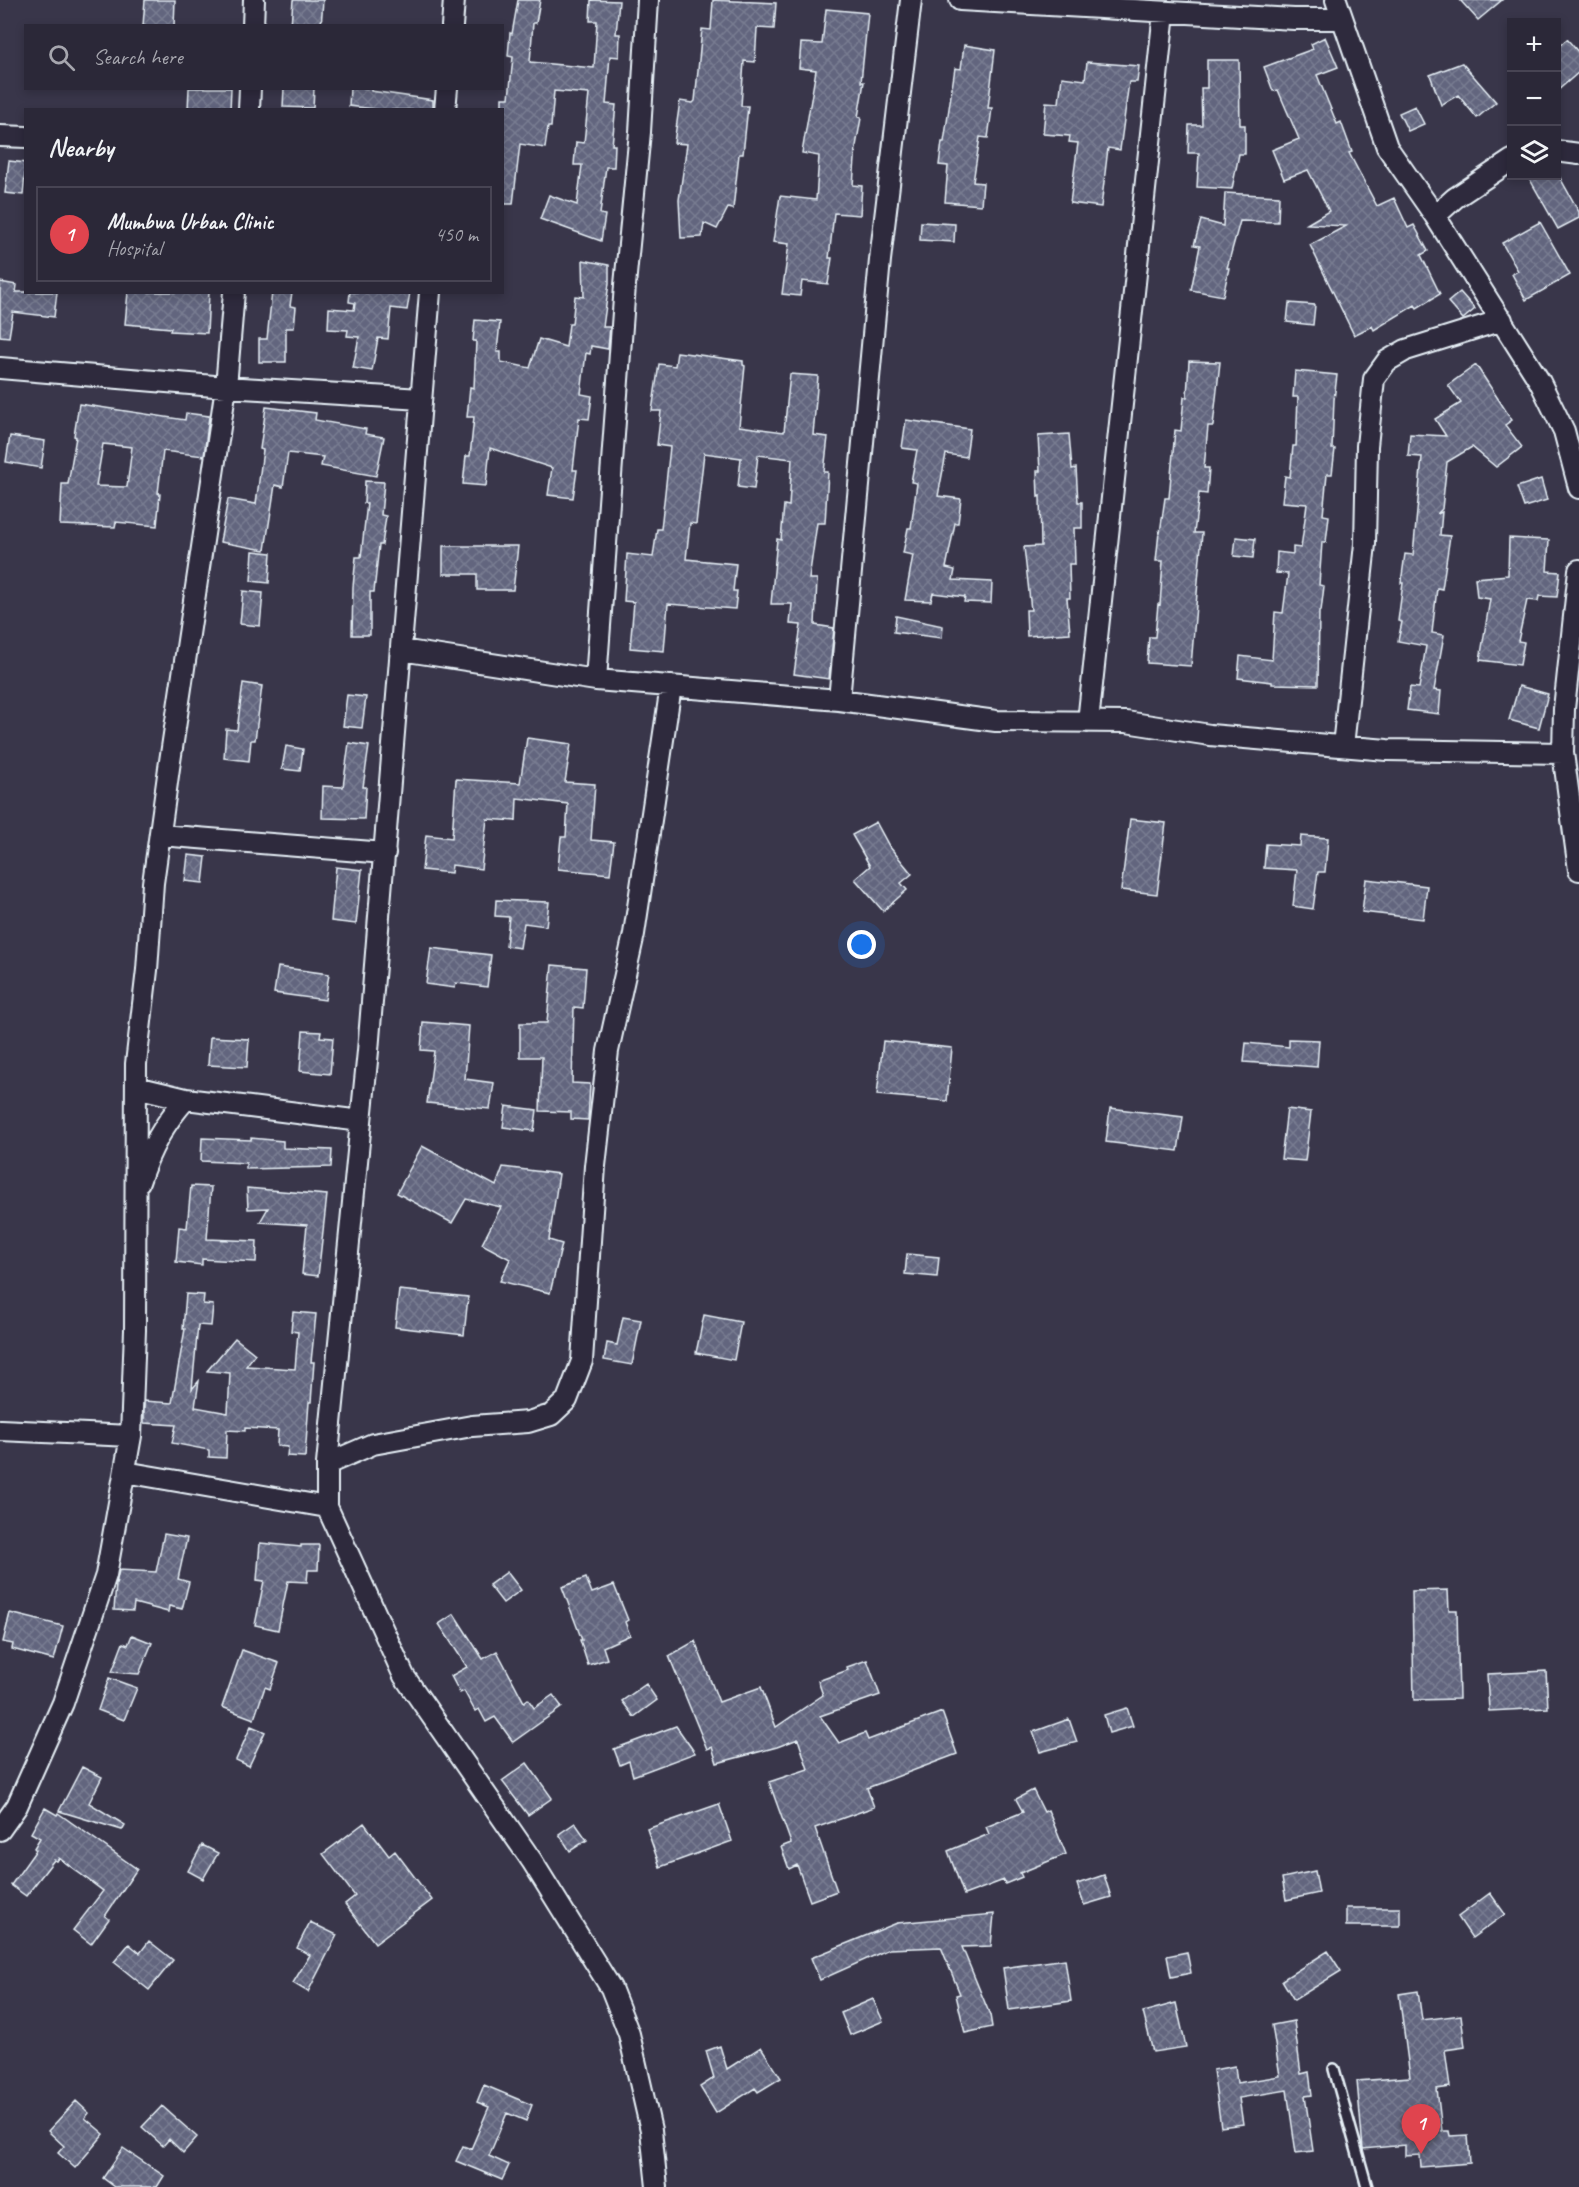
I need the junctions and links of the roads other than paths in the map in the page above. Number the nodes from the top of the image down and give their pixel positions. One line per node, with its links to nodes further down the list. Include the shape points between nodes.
1 (254, 0): 9 (street)
2 (454, 0): 10 (street)
3 (648, 0): 31 (street)
4 (911, 0): 33 (street, via 880,260)
5 (960, 0): 6 (street)
6 (1052, 3): 8 (street)
7 (1339, 9): 8 (street, via 1294,19); 20 (street, via 1388,147)
8 (1164, 12): 34 (street)
9 (253, 24)
10 (452, 24)
11 (250, 90): 13 (street)
12 (447, 90): 14 (street)
13 (249, 108)
14 (445, 108)
15 (0, 136): 16 (street)
16 (24, 137)
17 (1561, 152): 18 (street)
18 (1579, 154)
19 (1507, 163): 20 (street)
20 (1435, 216): 23 (street)
21 (234, 294): 25 (street)
22 (430, 294): 26 (street)
23 (1502, 320): 27 (street); 35 (street, via 1406,350 1387,361 1374,379 1367,446 1365,544)
24 (0, 368): 25 (street)
25 (226, 387): 26 (street); 37 (street)
26 (422, 399): 30 (street)
27 (1572, 432): 28 (street)
28 (1579, 488)
29 (1579, 570): 36 (street)
30 (401, 650): 31 (street); 38 (street)
31 (596, 680): 32 (street)
32 (671, 686): 33 (street); 46 (street, via 634,934 608,1051 595,1166 582,1361 567,1401 551,1415 528,1422 472,1426 373,1444)
33 (839, 700): 34 (street, via 996,721)
34 (1088, 722): 35 (street, via 1126,722 1210,735)
35 (1343, 746): 36 (street)
36 (1563, 753): 39 (street)
37 (160, 835): 38 (street); 40 (street)
38 (384, 853): 42 (street)
39 (1579, 870)
40 (136, 1087): 41 (street); 43 (street)
41 (186, 1099): 42 (street); 43 (street, via 172,1114 151,1150)
42 (361, 1121): 46 (street)
43 (134, 1205): 45 (street)
44 (0, 1430): 45 (street)
45 (131, 1436): 47 (street)
46 (327, 1464): 48 (street)
47 (125, 1472): 48 (street); 49 (street, via 106,1575 63,1703 17,1806)
48 (327, 1507): 51 (street, via 404,1676 532,1861 611,1988 634,2055 651,2130)
49 (0, 1830)
50 (1334, 2069): 52 (lane)
51 (657, 2187)
52 (1367, 2187)

